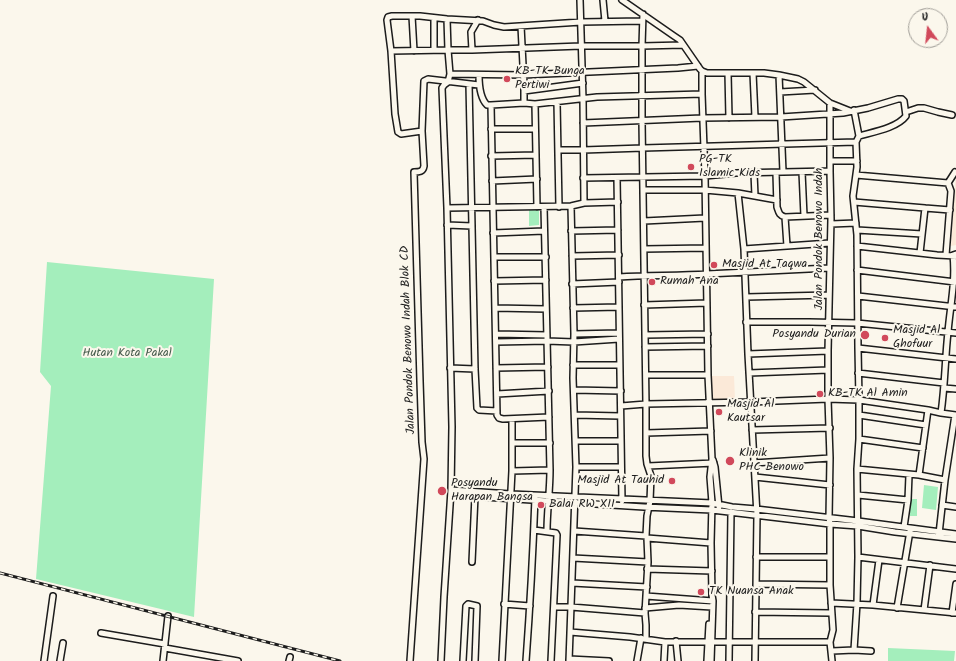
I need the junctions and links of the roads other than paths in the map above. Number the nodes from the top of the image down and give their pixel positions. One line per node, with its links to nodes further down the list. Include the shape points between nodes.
1 (580, 0): 11 (street)
2 (603, 0): 9 (street)
3 (622, 0): 4 (street)
4 (643, 14): 10 (street); 13 (street)
5 (412, 16): 6 (street); 20 (street, via 388,17); 21 (street)
6 (434, 18): 7 (street); 17 (street)
7 (447, 19): 8 (street); 18 (street)
8 (478, 20): 12 (street, via 499,26); 19 (street, via 472,32)
9 (605, 21): 10 (street); 11 (street)
10 (642, 21): 15 (street)
11 (581, 22): 12 (street); 14 (street)
12 (521, 26): 16 (street)
13 (683, 45): 15 (street); 22 (street)
14 (581, 46): 15 (street); 16 (street); 25 (street)
15 (642, 46): 23 (street)
16 (522, 49): 19 (street); 30 (street)
17 (434, 50): 18 (street); 21 (street)
18 (448, 50): 19 (street); 28 (street)
19 (472, 50)
20 (392, 51): 21 (street); 59 (street, via 398,132 405,134)
21 (414, 51)
22 (698, 66): 23 (street); 24 (street)
23 (642, 69): 25 (street); 40 (street)
24 (702, 71): 26 (street); 39 (street)
25 (582, 72): 30 (street); 33 (street)
26 (728, 73): 27 (street); 54 (street)
27 (753, 73): 31 (street); 51 (street)
28 (450, 74): 29 (street); 32 (street)
29 (479, 75): 30 (street); 35 (street)
30 (523, 75): 37 (street)
31 (779, 75): 36 (street, via 802,80); 38 (street)
32 (448, 82): 34 (street); 59 (street, via 428,79 424,82); 99 (street, via 442,88)
33 (583, 83): 37 (street); 41 (street)
34 (469, 84): 35 (street); 100 (street)
35 (478, 85): 46 (street, via 485,102)
36 (815, 90): 38 (street); 43 (street)
37 (524, 91): 44 (street)
38 (780, 92): 52 (street)
39 (702, 94): 40 (street); 53 (street)
40 (642, 95): 41 (street); 55 (street)
41 (583, 99): 42 (street); 56 (street)
42 (557, 102): 45 (street); 66 (street)
43 (830, 102): 47 (street); 49 (street, Jalan Pondok Benowo Indah)
44 (524, 103): 45 (street); 46 (street)
45 (535, 104): 58 (street)
46 (490, 105): 57 (street)
47 (852, 111): 48 (street, via 901,98); 49 (street); 60 (street)
48 (906, 112): 50 (street, via 924,108); 60 (street, via 906,117 897,124)
49 (830, 114): 52 (street); 62 (street, Jalan Pondok Benowo Indah)
50 (952, 115)
51 (755, 117): 52 (street); 54 (street)
52 (780, 117): 63 (street)
53 (702, 118): 54 (street); 55 (street); 64 (street)
54 (729, 118)
55 (642, 121): 56 (street); 65 (street)
56 (583, 123): 67 (street)
57 (491, 129): 58 (street); 69 (street)
58 (535, 129): 68 (street)
59 (422, 131): 315 (street, Jalan Pondok Benowo Indah Blok CD, via 424,169 414,172 424,458)
60 (858, 136): 61 (street)
61 (856, 142): 62 (street); 71 (street)
62 (830, 143): 63 (street); 70 (street, Jalan Pondok Benowo Indah)
63 (782, 145): 64 (street); 73 (street)
64 (703, 147): 65 (street); 80 (street)
65 (643, 148): 67 (street); 79 (street)
66 (558, 150): 67 (street); 98 (street)
67 (584, 150): 81 (street)
68 (536, 154): 69 (street); 83 (street)
69 (491, 156): 84 (street)
70 (830, 161): 71 (street); 72 (street, Jalan Pondok Benowo Indah)
71 (857, 161): 78 (street)
72 (830, 171): 74 (street); 103 (street, Jalan Pondok Benowo Indah)
73 (783, 172): 74 (street); 77 (street)
74 (802, 172): 104 (street)
75 (955, 172): 85 (street)
76 (754, 173): 77 (street); 80 (street); 89 (street)
77 (776, 173): 90 (street)
78 (856, 175): 85 (street); 92 (street)
79 (643, 176): 80 (street); 82 (street); 86 (street)
80 (705, 176): 87 (street)
81 (584, 178): 82 (street); 93 (street)
82 (617, 178): 91 (street)
83 (537, 179): 84 (street); 96 (street)
84 (492, 180): 95 (street)
85 (948, 183): 102 (street)
86 (643, 190): 87 (street); 107 (street)
87 (705, 190): 88 (street); 106 (street)
88 (738, 193): 89 (street); 123 (street)
89 (755, 196): 90 (street)
90 (777, 200): 105 (street, via 778,212)
91 (618, 202): 93 (street); 112 (street)
92 (854, 202): 101 (street); 108 (street)
93 (584, 203): 94 (street)
94 (571, 206): 98 (street); 115 (street)
95 (492, 207): 96 (street); 100 (street); 116 (street)
96 (537, 207): 97 (street)
97 (544, 207): 98 (street); 114 (street)
98 (559, 207)
99 (446, 208): 100 (street); 110 (street)
100 (472, 208): 111 (street)
101 (925, 208): 102 (street); 117 (street)
102 (950, 210): 126 (street)
103 (831, 215): 104 (street); 109 (street, Jalan Pondok Benowo Indah)
104 (804, 216): 105 (street)
105 (785, 217): 119 (street)
106 (705, 218): 107 (street); 121 (street)
107 (644, 221): 122 (street)
108 (856, 223): 109 (street); 113 (street)
109 (831, 224): 118 (street, Jalan Pondok Benowo Indah)
110 (447, 225): 111 (street); 174 (street)
111 (472, 226): 176 (street)
112 (618, 230): 115 (street); 125 (street)
113 (857, 230): 117 (street); 120 (street)
114 (544, 231): 116 (street); 129 (street)
115 (571, 231): 128 (street)
116 (493, 233): 130 (street)
117 (922, 234): 124 (street)
118 (830, 243): 119 (street); 131 (street, Jalan Pondok Benowo Indah)
119 (787, 246): 123 (street)
120 (857, 246): 124 (street); 132 (street)
121 (706, 248): 122 (street); 134 (street)
122 (644, 249): 135 (street)
123 (744, 249): 133 (street)
124 (920, 253): 126 (street)
125 (619, 255): 128 (street); 136 (street)
126 (946, 255): 127 (street)
127 (955, 255): 139 (street)
128 (572, 256): 140 (street)
129 (546, 257): 130 (street); 137 (street)
130 (494, 258): 138 (street)
131 (829, 268): 133 (street); 141 (street, Jalan Pondok Benowo Indah)
132 (857, 270): 139 (street); 142 (street)
133 (745, 272): 134 (street); 143 (street)
134 (706, 274): 135 (street); 144 (street)
135 (644, 275): 136 (street); 145 (street)
136 (619, 279): 140 (street); 146 (street)
137 (546, 280): 138 (street); 150 (street)
138 (494, 282): 148 (street)
139 (954, 282): 147 (street)
140 (572, 284): 149 (street)
141 (830, 295): 143 (street); 152 (street, Jalan Pondok Benowo Indah)
142 (858, 296): 147 (street); 153 (street)
143 (746, 297): 151 (street)
144 (707, 303): 145 (street); 158 (street)
145 (644, 305): 159 (street)
146 (619, 307): 149 (street); 160 (street)
147 (954, 307): 154 (street)
148 (495, 308): 150 (street); 156 (street)
149 (573, 308): 157 (street)
150 (546, 309): 161 (street)
151 (746, 322): 152 (street); 168 (street)
152 (829, 323): 153 (street); 167 (street, Jalan Pondok Benowo Indah)
153 (857, 323): 154 (street); 166 (street)
154 (948, 332): 155 (street); 169 (street)
155 (956, 333)
156 (496, 334): 161 (street); 162 (street)
157 (574, 334): 160 (street); 163 (street)
158 (708, 334): 159 (street); 164 (street)
159 (645, 335): 165 (street)
160 (619, 336): 163 (street); 172 (street)
161 (547, 338): 162 (street); 163 (street); 173 (street)
162 (496, 342): 175 (street)
163 (574, 342): 171 (street)
164 (708, 346): 165 (street); 181 (street)
165 (645, 347): 180 (street)
166 (858, 348): 169 (street); 179 (street)
167 (828, 351): 168 (street); 177 (street, Jalan Pondok Benowo Indah)
168 (748, 354): 178 (street)
169 (946, 357): 170 (street); 182 (street)
170 (956, 359)
171 (573, 365): 172 (street); 184 (street)
172 (619, 365): 186 (street)
173 (548, 367): 175 (street); 185 (street)
174 (450, 368): 176 (street); 228 (street)
175 (496, 368): 187 (street)
176 (475, 369): 195 (street, via 478,409)
177 (828, 370): 178 (street); 188 (street, Jalan Pondok Benowo Indah)
178 (749, 373): 190 (street)
179 (858, 373): 182 (street); 189 (street)
180 (646, 375): 181 (street); 192 (street)
181 (708, 375): 191 (street)
182 (944, 385): 183 (street); 196 (street)
183 (956, 389)
184 (574, 390): 186 (street); 197 (street)
185 (549, 391): 187 (street); 201 (street)
186 (621, 391): 193 (street)
187 (497, 394): 195 (street)
188 (828, 399): 189 (street); 190 (street); 204 (street, Jalan Pondok Benowo Indah)
189 (859, 400): 194 (street); 198 (street)
190 (751, 402): 191 (street); 205 (street)
191 (709, 403): 192 (street); 206 (street)
192 (646, 404): 193 (street); 207 (street)
193 (621, 406): 200 (street)
194 (928, 410): 196 (street); 203 (street)
195 (497, 413): 202 (street, via 499,418)
196 (941, 413): 199 (street)
197 (575, 414): 200 (street); 210 (street)
198 (859, 415): 203 (street); 208 (street)
199 (956, 415): 226 (street)
200 (620, 416): 209 (street)
201 (549, 417): 202 (street); 212 (street)
202 (512, 419): 211 (street)
203 (926, 424): 213 (street)
204 (830, 428): 205 (street); 214 (street, Jalan Pondok Benowo Indah)
205 (752, 430): 216 (street)
206 (711, 431): 207 (street); 215 (street)
207 (646, 433): 217 (street)
208 (859, 439): 213 (street); 220 (street)
209 (621, 441): 210 (street); 219 (street)
210 (576, 442): 218 (street)
211 (512, 443): 212 (street); 222 (street)
212 (550, 443): 221 (street)
213 (923, 448): 224 (street)
214 (830, 458): 216 (street); 227 (street, Jalan Pondok Benowo Indah)
215 (713, 462): 217 (street); 238 (street, via 710,477); 239 (street)
216 (754, 463): 225 (street)
217 (648, 466): 236 (street, via 651,476)
218 (576, 467): 219 (street); 234 (street)
219 (621, 467): 235 (street)
220 (857, 469): 223 (street); 229 (street)
221 (550, 470): 222 (street); 233 (street)
222 (512, 471): 231 (street)
223 (909, 475): 224 (street); 237 (street)
224 (919, 475): 226 (street)
225 (755, 477): 227 (street); 244 (street)
226 (945, 480): 240 (street)
227 (830, 485): 249 (street, Jalan Pondok Benowo Indah)
228 (451, 492): 230 (street); 231 (street); 316 (street)
229 (858, 495): 237 (street); 251 (street)
230 (475, 496): 231 (street); 267 (street)
231 (510, 496): 232 (street); 282 (street)
232 (535, 497): 233 (street); 253 (street)
233 (549, 498): 234 (street); 254 (street)
234 (575, 499): 235 (street); 241 (street); 255 (street)
235 (622, 499): 236 (street); 241 (street)
236 (650, 500): 238 (street); 242 (street)
237 (908, 500): 252 (street)
238 (712, 504): 239 (street); 245 (street)
239 (719, 505): 244 (street); 246 (street)
240 (942, 505): 243 (street); 257 (street)
241 (622, 506): 242 (street)
242 (650, 507): 245 (street); 259 (street, via 647,516)
243 (956, 507)
244 (756, 509): 248 (street); 249 (street)
245 (712, 510): 246 (street); 261 (street)
246 (719, 511): 247 (street)
247 (731, 512): 248 (street); 302 (street)
248 (757, 515): 250 (street); 262 (street)
249 (829, 518): 250 (street); 251 (street)
250 (830, 524): 251 (street); 263 (street)
251 (858, 524): 252 (street); 256 (street); 264 (street)
252 (904, 527): 256 (street)
253 (534, 530): 254 (street); 286 (street)
254 (547, 531): 287 (street, via 557,535)
255 (574, 531): 259 (street); 265 (street)
256 (910, 531): 257 (street); 269 (street)
257 (939, 534): 258 (street); 260 (street)
258 (956, 534)
259 (647, 537): 261 (street); 268 (street)
260 (956, 539)
261 (711, 543): 273 (street)
262 (756, 557): 263 (street); 275 (street)
263 (830, 557): 277 (street)
264 (858, 557): 266 (street); 284 (street)
265 (573, 558): 268 (street); 274 (street)
266 (879, 560): 269 (street); 285 (street)
267 (472, 562)
268 (648, 562): 271 (street)
269 (905, 562): 270 (street); 289 (street)
270 (930, 565): 272 (street); 291 (street)
271 (647, 569): 273 (street); 278 (street)
272 (956, 569)
273 (712, 571): 283 (street)
274 (572, 583): 278 (street); 288 (street)
275 (756, 584): 277 (street); 292 (street)
276 (956, 584): 294 (street)
277 (830, 585): 281 (street)
278 (647, 587): 280 (street)
279 (53, 596): 311 (street)
280 (646, 596): 283 (street); 290 (street)
281 (831, 603): 284 (street); 293 (street)
282 (504, 604): 286 (street); 319 (street)
283 (711, 604): 290 (street); 301 (street)
284 (857, 604): 285 (street); 307 (street)
285 (873, 605): 289 (street)
286 (530, 606): 320 (street)
287 (554, 607): 288 (street); 321 (street)
288 (571, 607): 290 (street); 296 (street)
289 (897, 608): 291 (street)
290 (645, 610): 298 (street, via 646,625)
291 (924, 610): 294 (street)
292 (755, 612): 293 (street); 303 (street)
293 (831, 613): 304 (street, via 833,630)
294 (954, 613)
295 (168, 616): 306 (street)
296 (570, 632): 298 (street); 310 (street)
297 (101, 633): 306 (street)
298 (643, 639): 300 (street); 323 (street)
299 (676, 641): 300 (street); 301 (street); 325 (street)
300 (665, 642): 324 (street)
301 (709, 642): 302 (street); 326 (street); 327 (street)
302 (729, 642): 303 (street); 328 (street)
303 (756, 642): 304 (street); 329 (street)
304 (830, 642): 308 (street)
305 (63, 643): 312 (street)
306 (165, 646): 313 (street); 314 (street)
307 (854, 650): 308 (street); 309 (street)
308 (832, 651): 330 (street)
309 (871, 651)
310 (569, 660): 322 (street)
311 (44, 661)
312 (60, 661)
313 (163, 661)
314 (238, 661)
315 (410, 661)
316 (441, 661)
317 (463, 661): 318 (street, via 468,604 477,605)
318 (475, 661)
319 (502, 661)
320 (526, 661)
321 (551, 661)
322 (609, 661)
323 (638, 661)
324 (664, 661)
325 (678, 661)
326 (707, 661)
327 (711, 661)
328 (729, 661)
329 (755, 661)
330 (832, 661)

